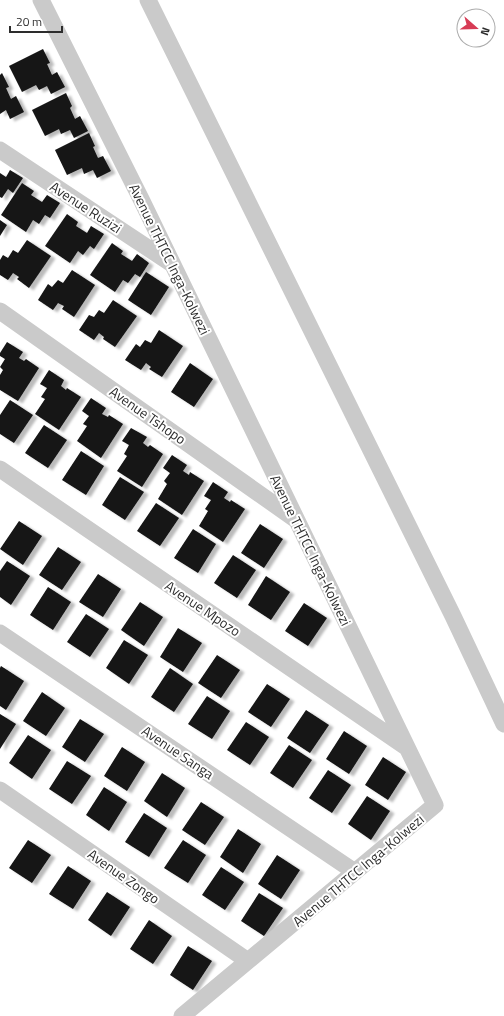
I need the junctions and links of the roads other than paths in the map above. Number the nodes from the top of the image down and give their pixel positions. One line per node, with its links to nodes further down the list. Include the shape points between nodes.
1 (41, 0): 4 (lane, Avenue THTCC Inga-Kolwezi)
2 (148, 0): 9 (lane)
3 (0, 150): 4 (lane, Avenue Ruzizi)
4 (173, 264): 7 (lane, Avenue THTCC Inga-Kolwezi)
5 (0, 311): 7 (lane, Avenue Tshopo)
6 (0, 469): 10 (lane, Avenue Mpozo)
7 (297, 520): 10 (lane, Avenue THTCC Inga-Kolwezi)
8 (0, 633): 12 (lane, Avenue Sanga)
9 (504, 724)
10 (407, 747): 12 (lane, Avenue THTCC Inga-Kolwezi, via 435,806)
11 (0, 790): 13 (lane, Avenue Zongo)
12 (355, 872): 13 (lane, Avenue THTCC Inga-Kolwezi)
13 (248, 961): 14 (lane, Avenue THTCC Inga-Kolwezi)
14 (182, 1016)

